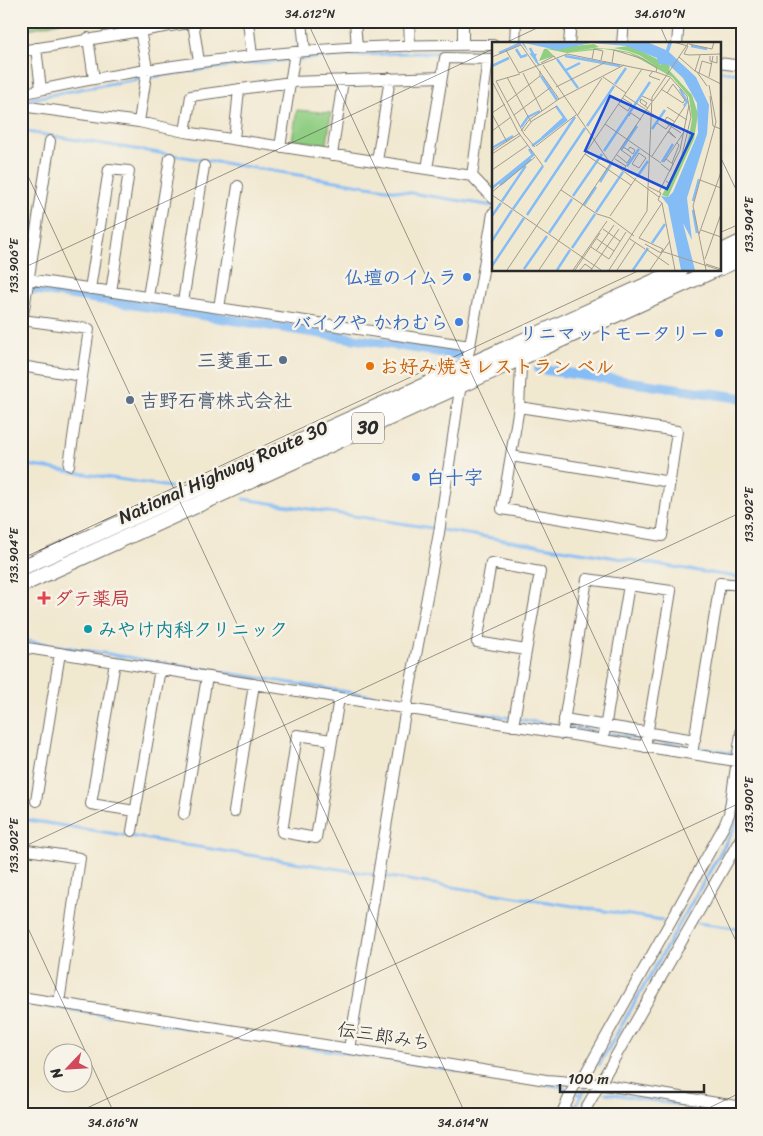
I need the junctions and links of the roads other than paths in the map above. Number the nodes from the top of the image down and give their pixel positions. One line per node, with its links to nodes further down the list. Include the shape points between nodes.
1 (248, 21): 24 (street)
2 (302, 21): 23 (street)
3 (355, 21): 21 (street)
4 (409, 21): 18 (street)
5 (463, 21): 17 (street)
6 (516, 21): 13 (street)
7 (571, 21): 14 (street)
8 (624, 21): 15 (street)
9 (679, 21): 16 (street)
10 (196, 22): 11 (street); 26 (street)
11 (140, 30): 12 (street); 29 (street)
12 (88, 38): 20 (street); 32 (street)
13 (516, 42)
14 (569, 42)
15 (622, 42)
16 (677, 42)
17 (463, 45): 18 (street); 19 (street)
18 (410, 46): 21 (street)
19 (492, 46)
20 (36, 48): 22 (street); 37 (street)
21 (357, 48): 23 (street)
22 (21, 51)
23 (297, 55): 24 (street); 34 (street)
24 (252, 56): 26 (street)
25 (491, 59): 30 (street, via 445,58); 49 (street)
26 (199, 62): 29 (street)
27 (720, 63): 28 (street)
28 (742, 66)
29 (146, 74): 32 (street); 39 (street)
30 (442, 77): 31 (street); 48 (street)
31 (390, 78): 33 (street); 46 (street)
32 (94, 79): 37 (street)
33 (343, 80): 34 (street); 44 (street)
34 (291, 82): 35 (street); 43 (street)
35 (239, 89): 40 (street, via 191,96); 41 (street)
36 (21, 94): 37 (street)
37 (36, 97): 38 (street); 39 (street)
38 (21, 106)
39 (139, 122): 40 (street)
40 (185, 132): 41 (street)
41 (234, 140): 43 (street)
42 (50, 141): 59 (street)
43 (280, 147): 44 (street)
44 (332, 155): 46 (street)
45 (170, 158): 62 (street)
46 (377, 162): 48 (street)
47 (204, 166): 63 (street)
48 (427, 169): 49 (street)
49 (472, 176): 51 (street)
50 (238, 186): 64 (street)
51 (492, 197)
52 (492, 219): 66 (street)
53 (742, 242): 54 (highway)
54 (720, 252)
55 (742, 258): 56 (highway)
56 (720, 268)
57 (678, 271): 67 (highway, National Highway Route 30 / 30)
58 (712, 271): 67 (highway, National Highway Route 30 / 30)
59 (26, 284): 60 (street); 65 (street)
60 (90, 288): 61 (street); 61 (street, via 110,169 129,171)
61 (111, 292): 62 (street)
62 (148, 297): 63 (street)
63 (183, 302): 64 (street)
64 (219, 308): 66 (street)
65 (22, 324): 70 (street, via 89,329)
66 (470, 346): 69 (street)
67 (516, 352): 69 (highway, National Highway Route 30 / 30); 71 (highway, National Highway Route 30 / 30); 72 (street, via 521,367)
68 (21, 366): 70 (street)
69 (466, 366): 71 (street); 76 (highway, National Highway Route 30 / 30)
70 (82, 376): 74 (street)
71 (462, 386): 78 (highway, National Highway Route 30 / 30); 88 (street)
72 (519, 407): 73 (street); 75 (street, via 678,431)
73 (511, 456): 75 (street); 75 (street, via 502,509 662,536)
74 (69, 465)
75 (670, 482)
76 (21, 568)
77 (629, 584): 90 (street, via 587,579); 92 (street); 94 (street, via 671,592)
78 (21, 585)
79 (742, 585): 95 (street, via 720,584)
80 (21, 647): 82 (street)
81 (526, 650): 81 (street, via 540,572 491,563 477,642); 89 (street)
82 (60, 653): 83 (street); 97 (street)
83 (115, 662): 84 (street); 98 (street, via 91,804)
84 (160, 669): 85 (street); 98 (street)
85 (207, 677): 86 (street); 100 (street)
86 (254, 684): 87 (street); 99 (street)
87 (339, 698): 88 (street); 93 (street)
88 (408, 704): 89 (street); 106 (street)
89 (514, 721): 90 (street)
90 (563, 726): 92 (street); 92 (street)
91 (742, 727): 96 (street)
92 (604, 733): 94 (street); 94 (street)
93 (332, 740): 93 (street, via 298,735 282,832 316,838)
94 (646, 740): 95 (street); 95 (street)
95 (694, 747): 96 (street)
96 (739, 759): 108 (street, via 724,826)
97 (36, 801)
98 (135, 812): 101 (street)
99 (234, 812)
100 (184, 814)
101 (132, 831)
102 (742, 836): 107 (street)
103 (21, 849): 105 (street, via 80,858)
104 (21, 997): 105 (street, 伝三郎みち)
105 (59, 1003): 106 (street, 伝三郎みち)
106 (349, 1049): 108 (street, 伝三郎みち)
107 (599, 1084): 108 (street, 伝三郎みち); 109 (street, 伝三郎みち); 111 (street)
108 (576, 1087): 110 (street)
109 (742, 1107)
110 (561, 1115)
111 (582, 1115)

